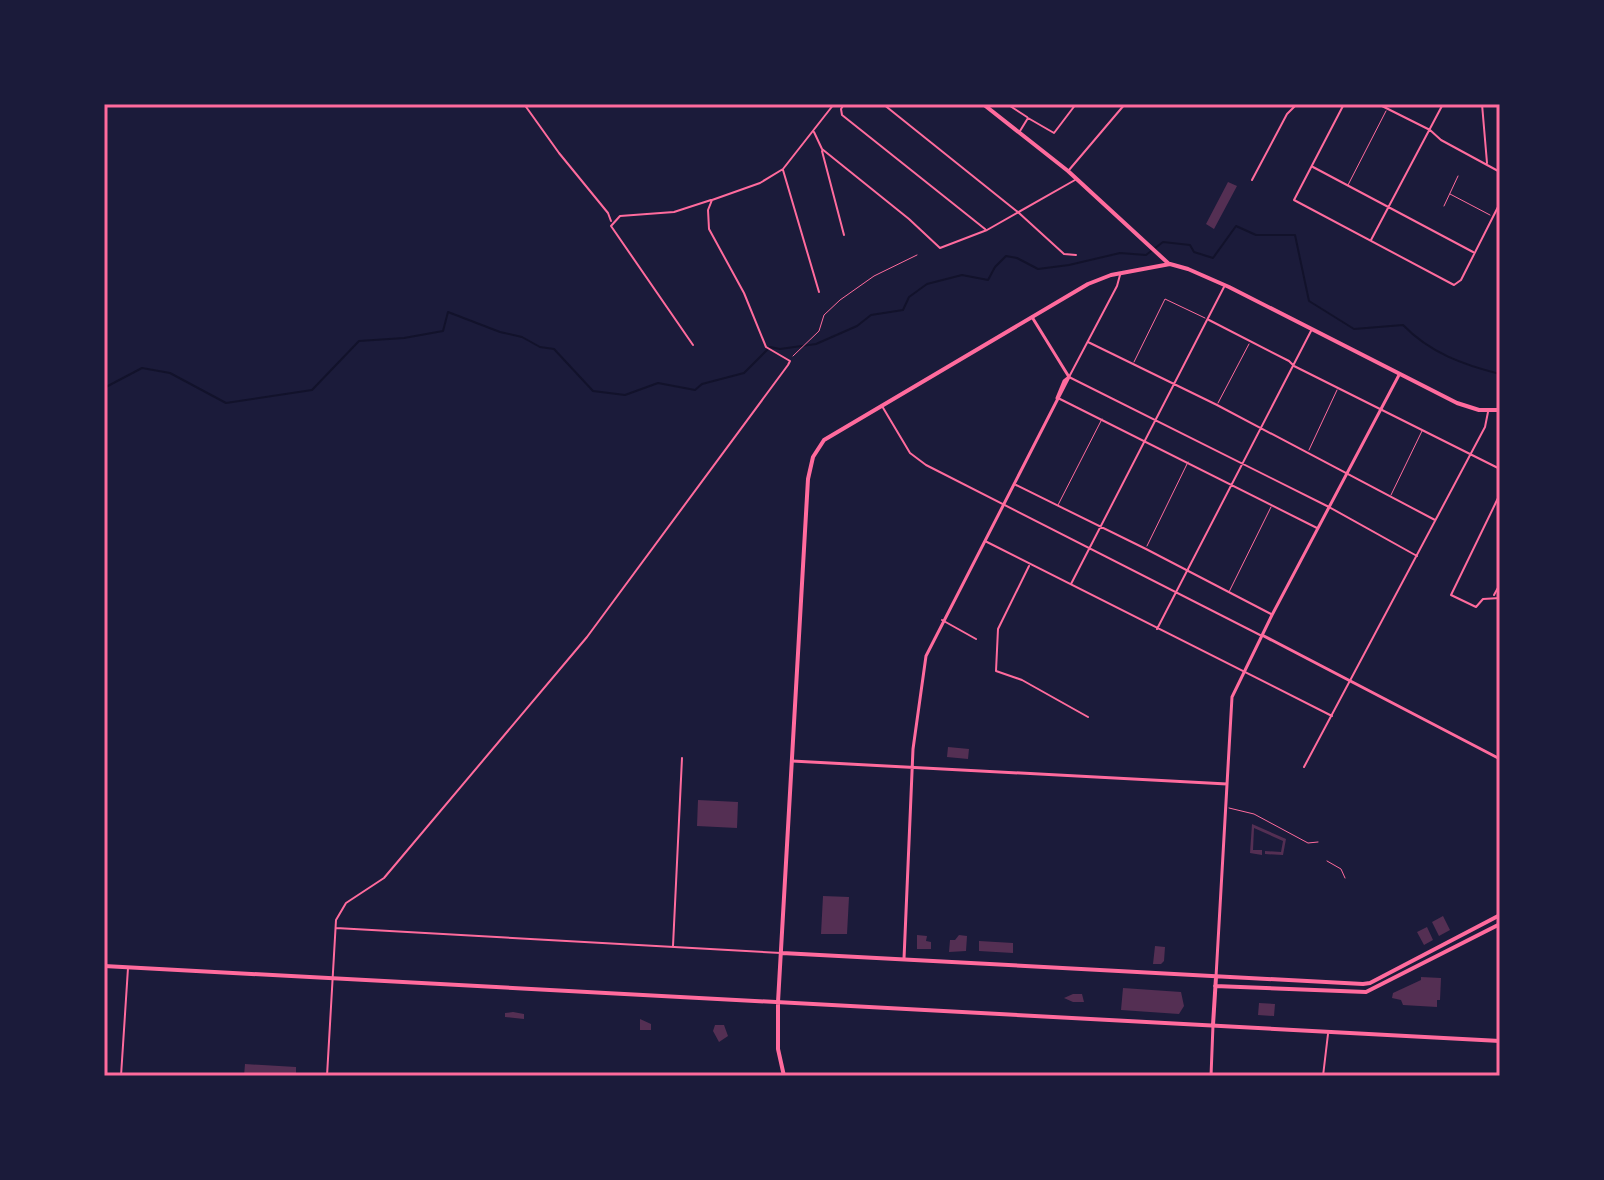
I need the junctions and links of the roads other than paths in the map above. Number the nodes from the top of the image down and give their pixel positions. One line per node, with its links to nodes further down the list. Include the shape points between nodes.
1 (524, 104): 36 (street)
2 (834, 104): 17 (street)
3 (844, 104): 37 (street, via 842,115)
4 (883, 104): 34 (street)
5 (983, 104): 18 (main road)
6 (1007, 104): 15 (street)
7 (1076, 104): 15 (street, via 1054,133)
8 (1125, 104): 23 (street)
9 (1297, 104): 27 (street)
10 (1344, 104): 21 (street)
11 (1378, 104): 14 (street)
12 (1443, 104): 16 (street)
13 (1482, 104): 20 (street)
14 (1387, 109): 16 (street); 28 (lane)
15 (1028, 118): 18 (street)
16 (1430, 130): 20 (street); 33 (street)
17 (814, 131): 19 (street); 22 (street)
18 (1019, 132): 23 (main road)
19 (822, 149): 37 (street, via 940,248); 38 (street)
20 (1487, 165): 24 (street)
21 (1312, 167): 28 (street); 39 (street, via 1294,200)
22 (783, 169): 30 (street); 45 (street)
23 (1068, 171): 26 (main road)
24 (1500, 172)
25 (1458, 176): 29 (lane)
26 (1077, 179): 34 (street); 42 (main road)
27 (1252, 180)
28 (1348, 185): 33 (street)
29 (1450, 194): 32 (lane); 35 (lane)
30 (712, 200): 36 (street, via 674,212 620,216); 121 (street, via 709,229 766,347 790,361 587,637 386,874 341,908)
31 (1500, 203): 35 (street)
32 (1444, 206)
33 (1388, 207): 39 (street); 40 (street)
34 (1019, 213): 37 (street); 41 (street, via 1064,254)
35 (1493, 217): 40 (street)
36 (612, 222): 51 (street, via 612,230)
37 (987, 230)
38 (844, 235)
39 (1370, 241): 40 (street, via 1454,285)
40 (1475, 253)
41 (1076, 255)
42 (1170, 264): 43 (main road); 44 (main road)
43 (1120, 273): 46 (main road, via 1098,279); 50 (street)
44 (1225, 285): 47 (street); 48 (main road)
45 (819, 292)
46 (1032, 317): 55 (street); 59 (main road)
47 (1208, 320): 49 (street); 52 (lane, via 1165,299); 56 (street)
48 (1312, 328): 53 (street); 54 (main road)
49 (1250, 341): 53 (street); 60 (lane)
50 (1088, 342): 52 (street); 55 (street)
51 (693, 345)
52 (1133, 364): 56 (street)
53 (1294, 366): 57 (street); 66 (street)
54 (1399, 375): 61 (street); 62 (main road, via 1457,403)
55 (1069, 377): 58 (street); 65 (street)
56 (1174, 386): 60 (street); 65 (street)
57 (1338, 388): 61 (street); 69 (lane)
58 (1057, 398): 64 (street); 75 (street)
59 (882, 405): 79 (street, via 920,461); 111 (main road, via 824,440 810,465)
60 (1217, 405): 66 (street)
61 (1380, 408): 67 (street); 74 (street)
62 (1489, 410): 63 (main road); 70 (street)
63 (1500, 410)
64 (1102, 419): 68 (street); 80 (lane)
65 (1156, 422): 68 (street); 72 (street)
66 (1262, 429): 69 (street); 72 (street)
67 (1422, 430): 70 (street); 78 (lane)
68 (1146, 441): 71 (street); 84 (street)
69 (1308, 453): 74 (street)
70 (1471, 455): 73 (street); 83 (street)
71 (1188, 462): 76 (street); 88 (lane)
72 (1244, 464): 76 (street); 82 (street)
73 (1500, 469)
74 (1346, 474): 78 (street); 82 (street)
75 (1013, 484): 79 (street); 80 (street)
76 (1233, 485): 81 (street); 91 (street)
77 (1500, 494): 96 (street, via 1451,595 1476,607)
78 (1390, 497): 83 (street)
79 (1003, 504): 86 (street); 87 (street)
80 (1058, 505): 84 (street)
81 (1272, 505): 85 (street); 94 (lane)
82 (1329, 507): 85 (street); 89 (street)
83 (1436, 520): 89 (street)
84 (1102, 528): 87 (street); 88 (street)
85 (1318, 529): 98 (street)
86 (984, 541): 90 (street); 99 (street)
87 (1090, 549): 93 (street); 95 (street)
88 (1146, 549): 91 (street)
89 (1417, 556): 106 (street)
90 (1029, 565): 93 (street); 108 (street, via 998,629 996,671)
91 (1188, 571): 94 (street); 95 (street)
92 (1500, 584): 96 (street)
93 (1071, 585): 100 (street)
94 (1229, 592): 98 (street)
95 (1177, 593): 100 (street); 101 (street)
96 (1494, 596): 97 (street)
97 (1500, 598)
98 (1272, 615): 101 (street)
99 (942, 620): 102 (street); 103 (street)
100 (1156, 629): 105 (street)
101 (1262, 635): 105 (street); 106 (street)
102 (976, 639)
103 (926, 656): 104 (street); 112 (street)
104 (932, 658)
105 (1244, 672): 107 (street); 114 (street, via 1232,697)
106 (1351, 682): 107 (street); 110 (street)
107 (1332, 716): 113 (street)
108 (1088, 717)
109 (682, 758): 125 (street)
110 (1500, 759)
111 (792, 761): 112 (street); 127 (main road)
112 (912, 767): 114 (street); 128 (street)
113 (1304, 767)
114 (1227, 784): 115 (street)
115 (1226, 807): 116 (lane, via 1254,814 1308,843); 131 (street)
116 (1318, 842)
117 (1327, 861): 118 (lane)
118 (1345, 878)
119 (1500, 915): 122 (main road)
120 (1500, 924): 123 (main road)
121 (335, 928): 125 (street); 133 (street)
122 (1468, 932): 123 (main road); 124 (main road)
123 (1472, 939): 126 (main road)
124 (1450, 942): 126 (main road); 132 (main road)
125 (673, 947): 127 (street)
126 (1453, 949): 135 (main road)
127 (782, 953): 128 (main road); 138 (main road)
128 (904, 959): 131 (main road)
129 (104, 966): 130 (main road)
130 (128, 967): 133 (main road); 142 (street)
131 (1216, 977): 134 (main road); 136 (main road)
132 (1381, 977): 134 (main road, via 1363,984); 135 (main road)
133 (332, 978): 138 (main road); 143 (street)
134 (1285, 980): 137 (main road)
135 (1385, 984): 137 (main road, via 1363,993)
136 (1215, 986): 137 (main road); 139 (main road)
137 (1284, 989)
138 (778, 1002): 139 (main road); 144 (main road)
139 (1213, 1025): 140 (main road); 145 (street)
140 (1329, 1031): 141 (main road); 146 (street)
141 (1500, 1041)
142 (121, 1076)
143 (327, 1076)
144 (784, 1076)
145 (1211, 1076)
146 (1323, 1076)

